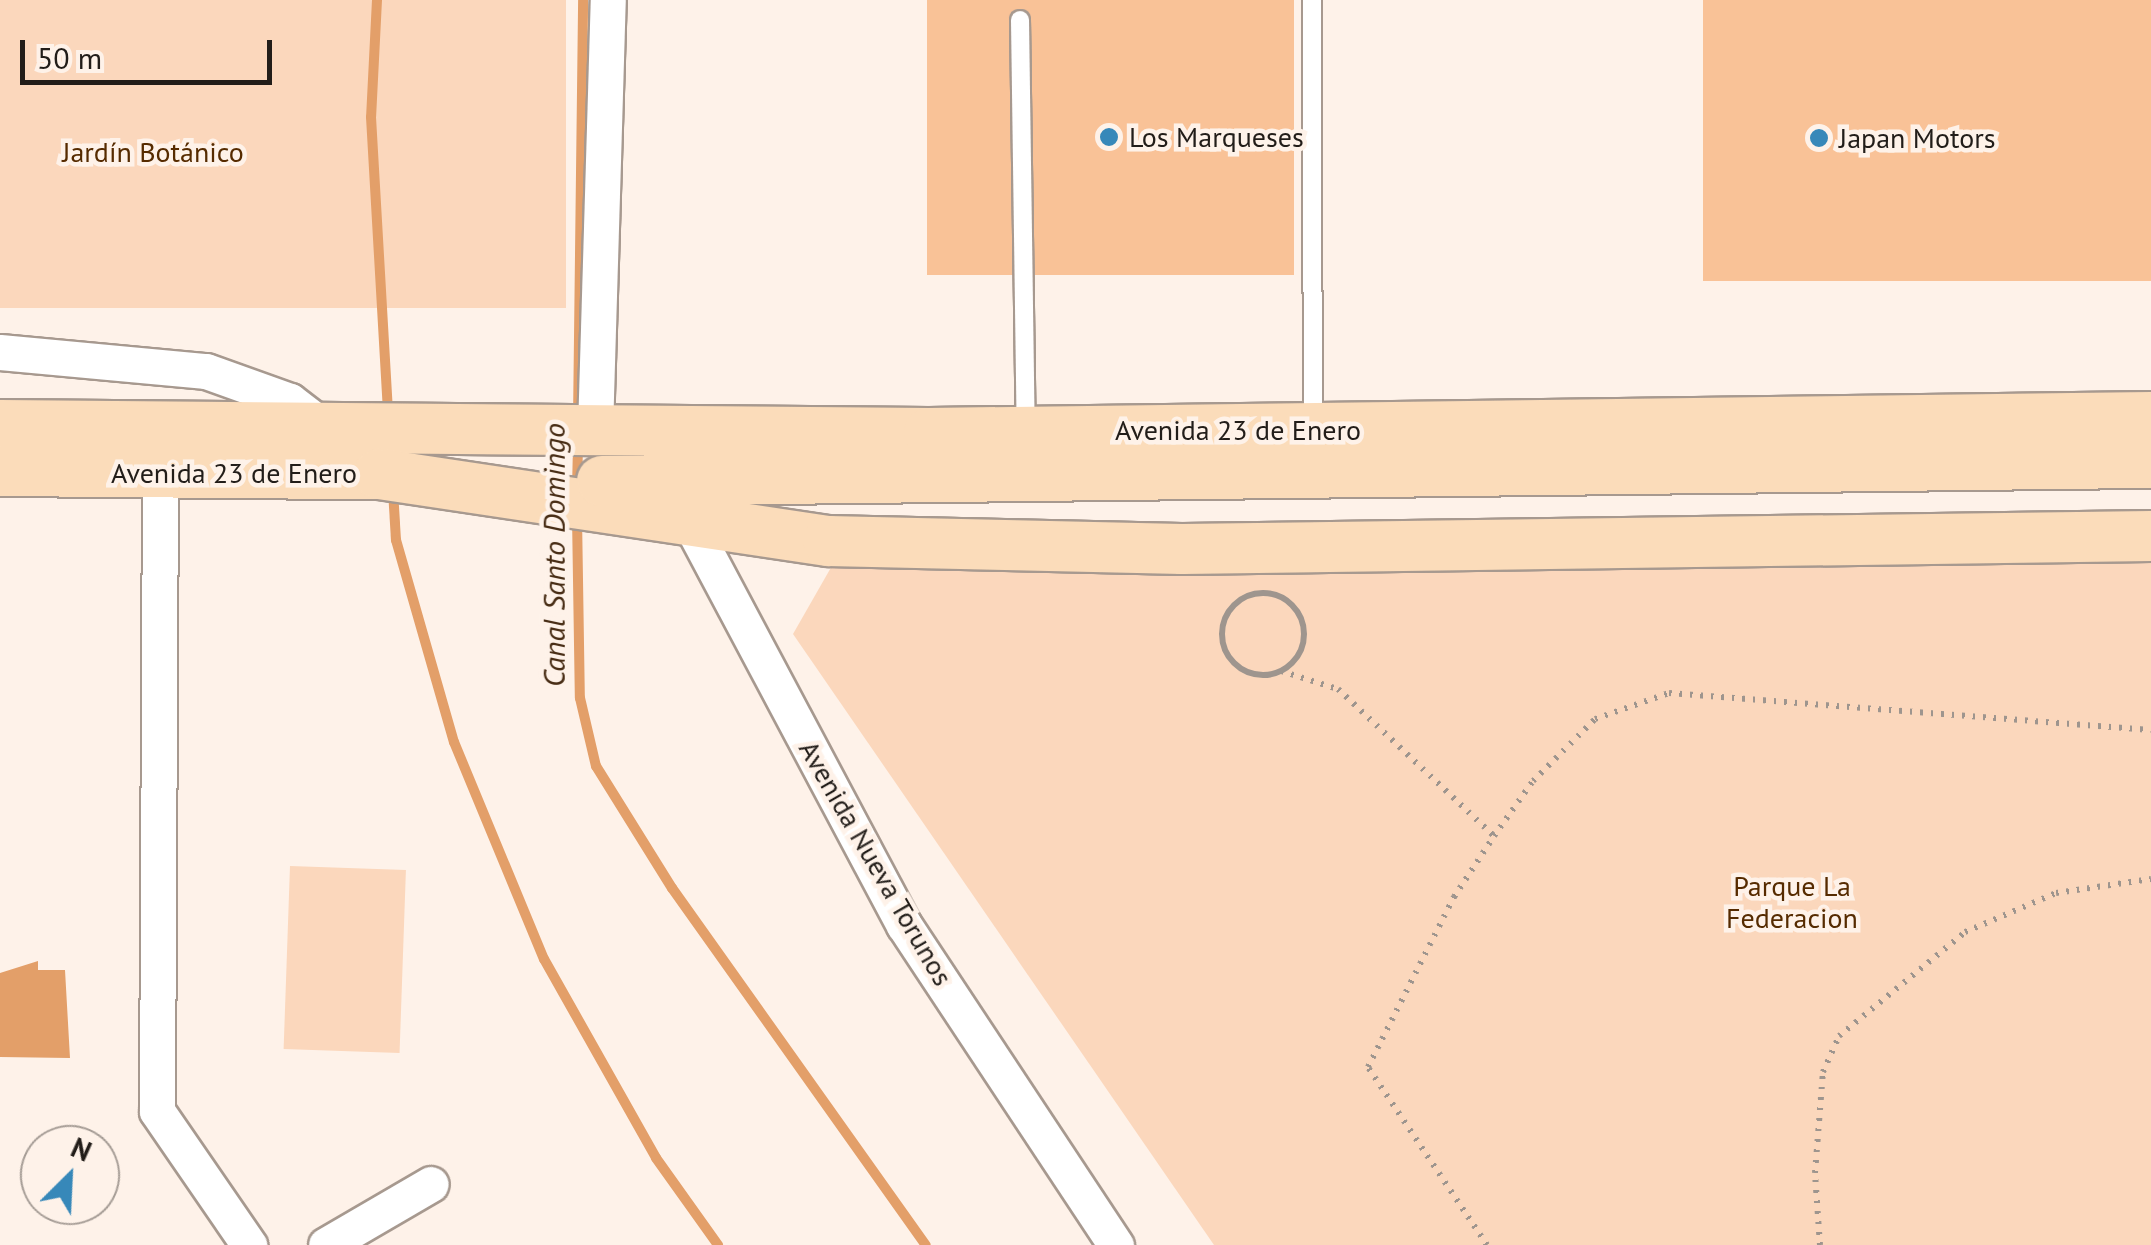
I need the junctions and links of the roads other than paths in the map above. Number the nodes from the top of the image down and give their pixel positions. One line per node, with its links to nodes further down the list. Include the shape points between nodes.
1 (608, 0): 8 (street)
2 (1312, 0): 9 (lane)
3 (1020, 20): 10 (lane)
4 (0, 352): 7 (street, Avenida 23 de Enero, via 206,371 290,401)
5 (2151, 417): 9 (main road, Avenida 23 de Enero)
6 (0, 425): 7 (main road, Avenida 23 de Enero)
7 (325, 428): 11 (main road, Avenida 23 de Enero)
8 (562, 430): 10 (main road, Avenida 23 de Enero); 11 (main road, Avenida 23 de Enero)
9 (1313, 430): 10 (main road, Avenida 23 de Enero)
10 (1026, 432)
11 (391, 451): 14 (main road, Avenida 23 de Enero); 15 (main road, Avenida 23 de Enero, via 468,483)
12 (2151, 463): 15 (main road, Avenida 23 de Enero)
13 (0, 471): 14 (main road, Avenida 23 de Enero)
14 (160, 472): 19 (street, via 156,1112)
15 (539, 488): 16 (main road, Avenida 23 de Enero)
16 (688, 519): 17 (main road, Avenida 23 de Enero, via 828,541 1182,549); 21 (street, Avenida Nueva Torunos, via 904,925)
17 (2151, 536)
18 (431, 1184): 20 (street)
19 (249, 1245)
20 (326, 1245)
21 (1116, 1245)

